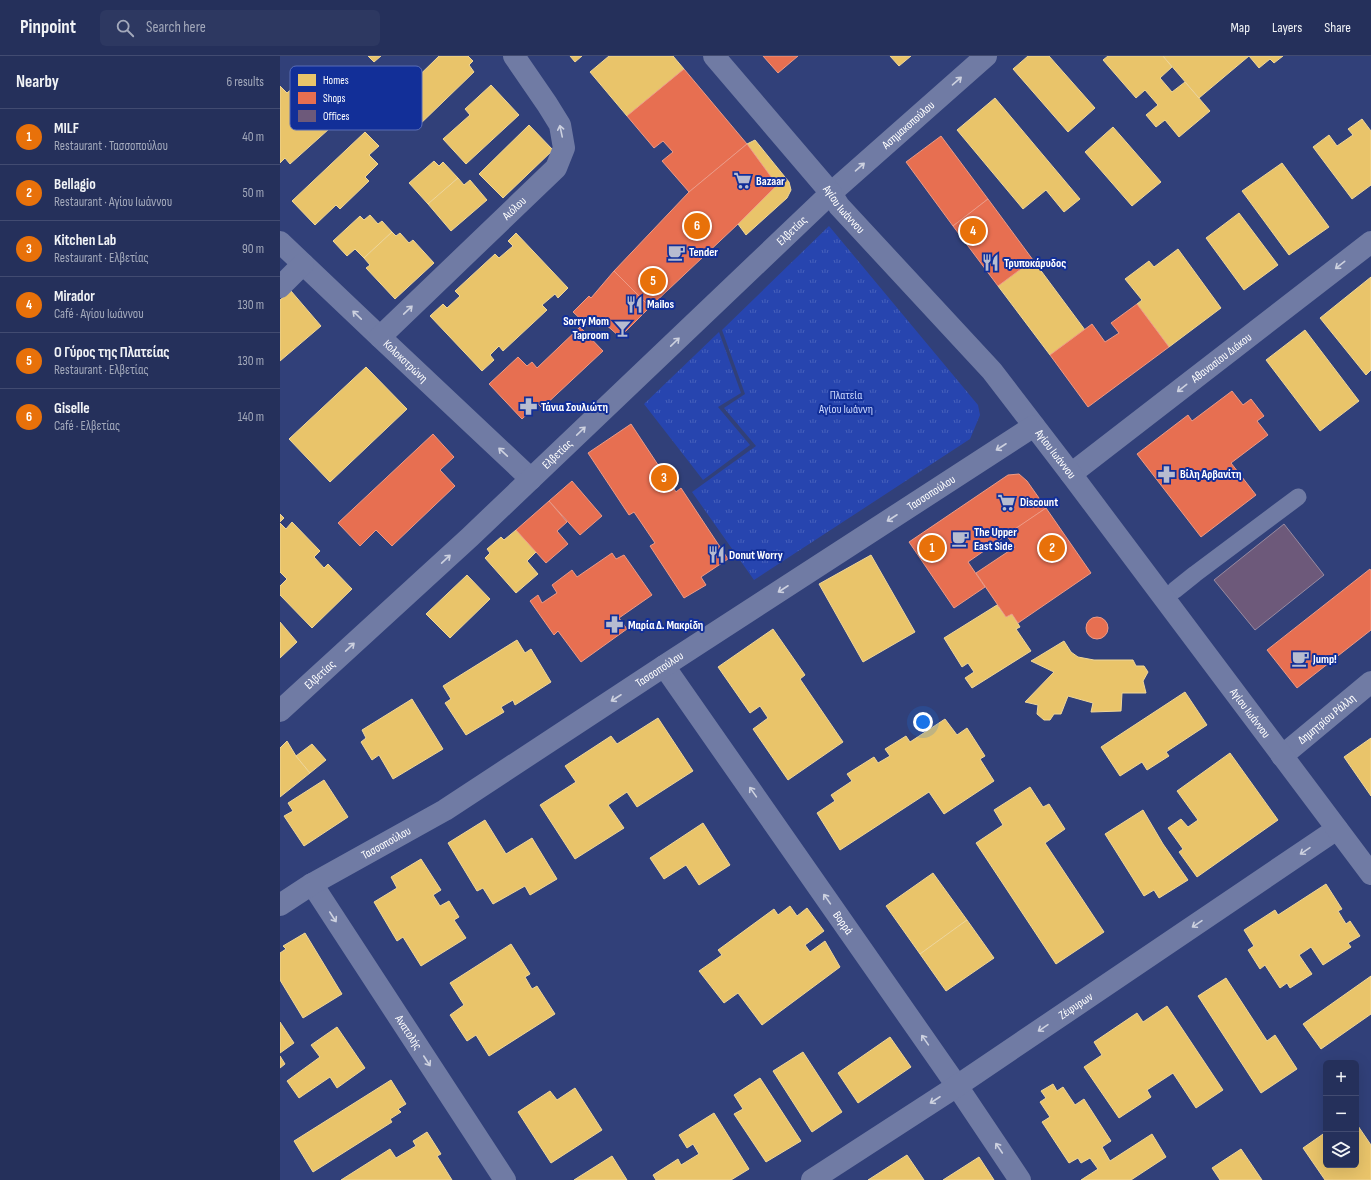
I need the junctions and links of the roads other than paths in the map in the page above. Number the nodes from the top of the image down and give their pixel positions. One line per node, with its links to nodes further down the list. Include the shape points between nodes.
1 (514, 56): 9 (street, Αιόλου, one-way to 1, via 556,168 564,148 560,126)
2 (714, 56): 4 (street, Αγίου Ιωάννου)
3 (986, 56): 4 (street, Ασημακοπούλου, one-way to 3)
4 (831, 193): 10 (street, Αγίου Ιωάννου, via 839,206 992,371); 12 (street, Ελβετίας, one-way to 4)
5 (280, 242): 7 (street, Κολοκοτρώνη)
6 (1371, 242): 11 (street, Αθανασίου Διάκου, one-way to 11)
7 (303, 264): 8 (street); 9 (street, Κολοκοτρώνη, one-way to 7)
8 (280, 287)
9 (380, 337): 12 (street, Κολοκοτρώνη, one-way to 9)
10 (1034, 426): 11 (street, Αγίου Ιωάννου); 15 (street, Τασσοπούλου, one-way to 15)
11 (1071, 474): 18 (street, Αγίου Ιωάννου)
12 (531, 479): 17 (street, Ελβετίας, one-way to 12)
13 (1298, 497): 14 (street)
14 (1175, 590)
15 (664, 666): 21 (street, Τασσοπούλου, one-way to 21, via 445,810); 23 (street, Βορρά, one-way to 15)
16 (1371, 682): 18 (street, Δημητρίου Ράλλη)
17 (280, 711)
18 (1282, 756): 19 (street, Αγίου Ιωάννου)
19 (1337, 829): 20 (street, Αγίου Ιωάννου); 23 (street, Ζέφυρων, one-way to 23)
20 (1371, 874)
21 (312, 884): 22 (street, Τασσοπούλου); 24 (street, Ανατολής, one-way to 24)
22 (280, 905)
23 (957, 1086): 25 (street, Ζέφυρων, one-way to 25); 26 (street, Βορρά, one-way to 23)
24 (505, 1180)
25 (812, 1180)
26 (1020, 1180)

